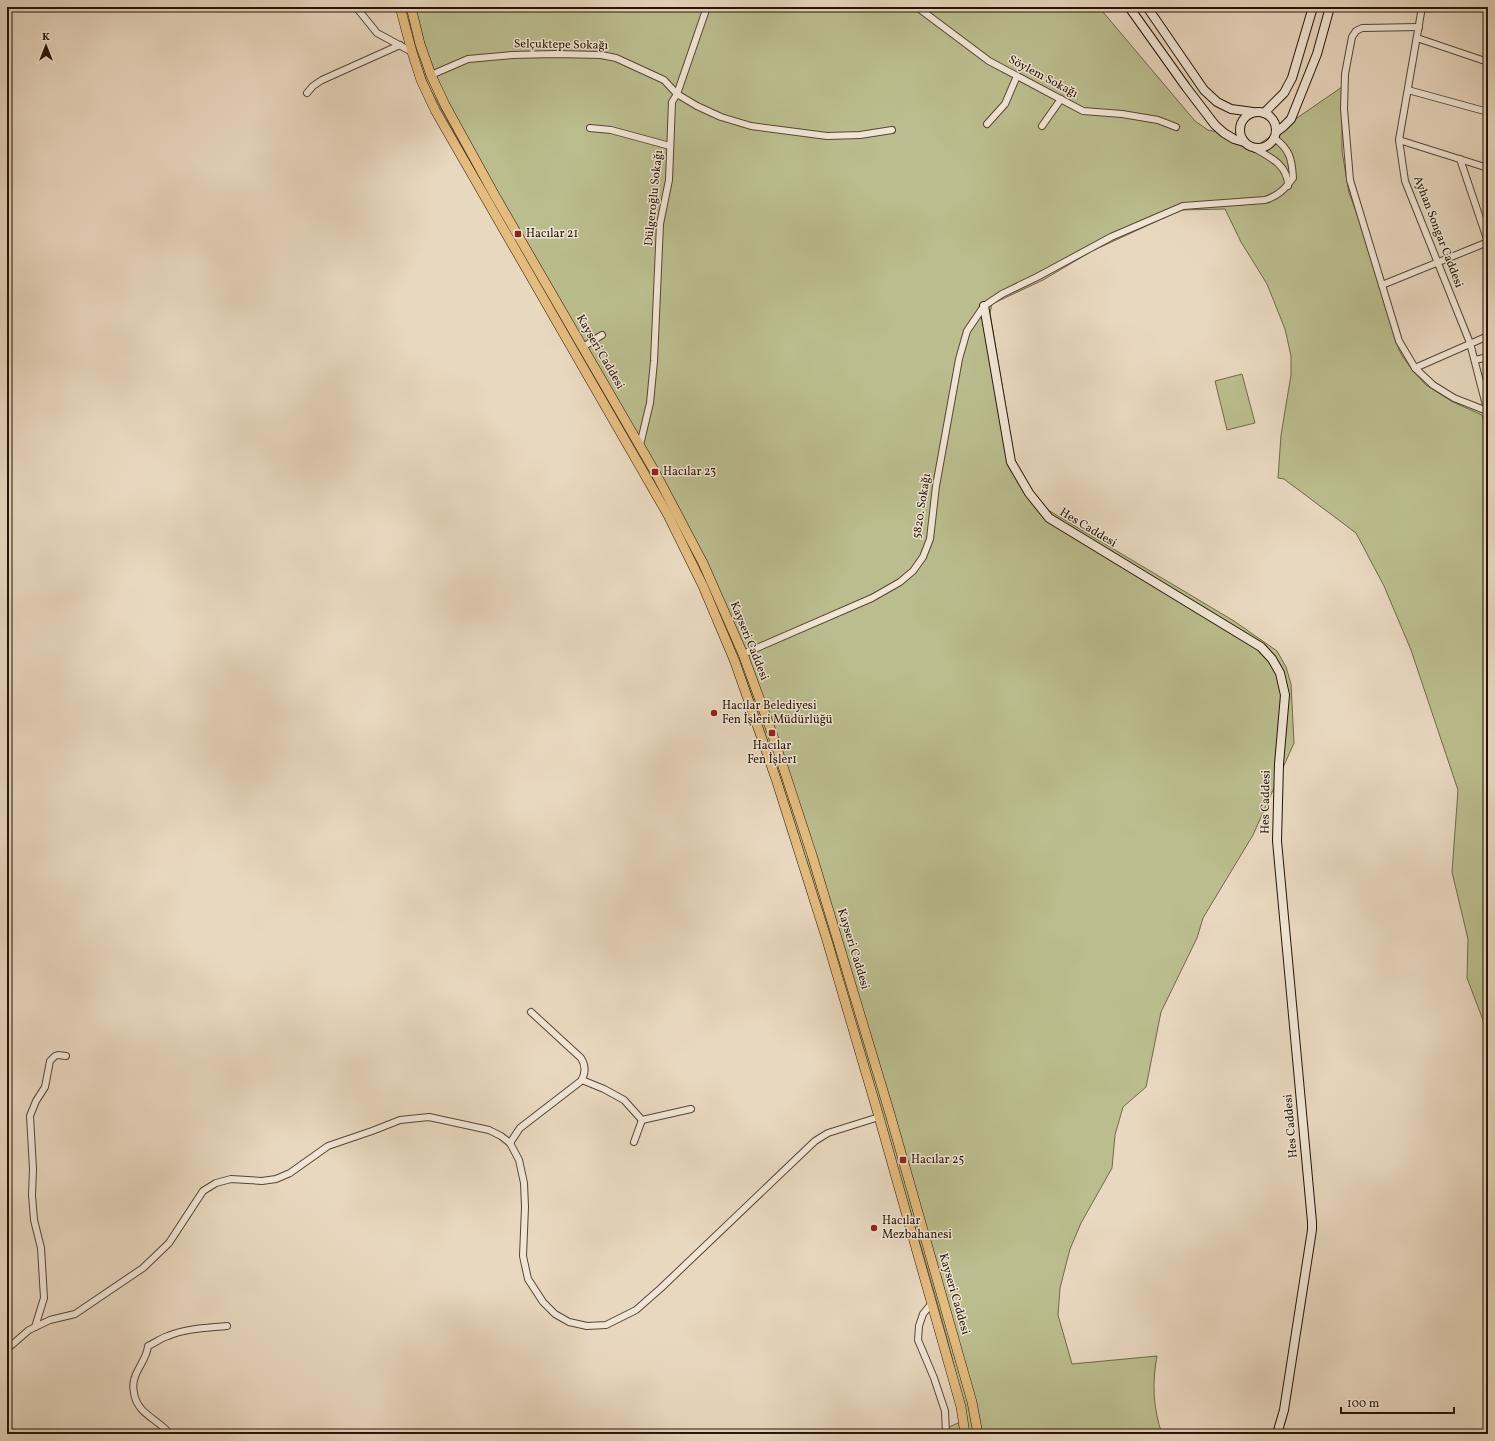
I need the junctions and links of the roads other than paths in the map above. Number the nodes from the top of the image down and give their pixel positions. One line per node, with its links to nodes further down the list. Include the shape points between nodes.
1 (356, 7): 13 (street, via 377,33)
2 (400, 7): 14 (main road, Kayseri Caddesi)
3 (411, 7): 16 (main road, Kayseri Caddesi)
4 (707, 7): 20 (street, Dülgeroğlu Sokağı)
5 (918, 7): 17 (street, Söylem Sokağı, via 989,61)
6 (1129, 7): 32 (street, via 1215,125 1234,139)
7 (1147, 7): 22 (street, via 1204,90 1217,102 1231,109)
8 (1313, 7): 24 (street, via 1292,78 1284,93)
9 (1330, 7): 30 (street, via 1317,54 1291,119)
10 (1422, 7): 11 (street, Ayhan Songar Caddesi)
11 (1419, 27): 12 (street, Ayhan Songar Caddesi); 40 (street, via 1358,29 1352,36 1345,74 1344,109 1350,180)
12 (1417, 38): 15 (street); 18 (street, Ayhan Songar Caddesi)
13 (400, 45): 14 (street); 19 (street, via 322,80)
14 (412, 52): 57 (main road, Kayseri Caddesi, via 435,110 668,515 703,586 735,662 776,779)
15 (1488, 62)
16 (431, 75): 20 (street, Selçuktepe Sokağı, via 468,59 512,55 601,55 616,58 664,80); 45 (main road, Kayseri Caddesi, via 494,194)
17 (1017, 76): 21 (street, Söylem Sokağı); 25 (street, via 1005,104)
18 (1408, 90): 23 (street); 31 (street, Ayhan Songar Caddesi)
19 (307, 93)
20 (677, 94): 29 (street, Selçuktepe Sokağı, via 721,117 751,126 827,136 860,136); 33 (street, Dülgeroğlu Sokağı, via 672,102)
21 (1061, 99): 26 (street); 27 (street, Söylem Sokağı, via 1083,111 1136,116)
22 (1253, 112): 24 (street); 32 (street, via 1240,124 1239,130)
23 (1488, 112)
24 (1264, 113): 30 (street, via 1273,120)
25 (987, 124)
26 (1042, 126)
27 (1176, 127)
28 (590, 128): 33 (street, via 611,130)
29 (892, 130)
30 (1275, 135): 34 (street, via 1266,146); 37 (street, via 1289,152 1293,166 1293,178)
31 (1399, 140): 35 (street); 39 (street, Ayhan Songar Caddesi, via 1406,181)
32 (1244, 142): 34 (street)
33 (670, 146): 50 (street, Dülgeroğlu Sokağı, via 669,180 660,224 652,389)
34 (1254, 148): 37 (street, via 1280,164 1288,179)
35 (1460, 159): 36 (street); 38 (street)
36 (1488, 168)
37 (1288, 186): 41 (street, via 1275,197 1265,200 1183,206 1111,237)
38 (1488, 242): 39 (street)
39 (1437, 262): 40 (street); 44 (street, Ayhan Songar Caddesi)
40 (1382, 285): 48 (street, via 1399,341)
41 (984, 306): 51 (street, 5820. Sokağı, via 967,331 959,359 936,486 930,539 923,557 913,571 900,582 872,598); 69 (street, Hes Caddesi, via 1011,462 1029,493 1049,518 1261,647 1280,673 1285,696 1279,764 1277,841 1312,1230 1284,1410)
42 (602, 335): 45 (street)
43 (1488, 336): 44 (street)
44 (1470, 343): 47 (street, Ayhan Songar Caddesi); 48 (street)
45 (583, 347): 50 (main road, Kayseri Caddesi)
46 (1488, 357): 47 (street)
47 (1474, 360): 49 (street, Ayhan Songar Caddesi)
48 (1415, 368): 49 (street, via 1433,385 1454,398)
49 (1488, 412)
50 (640, 445): 51 (main road, Kayseri Caddesi, via 700,557)
51 (743, 654): 56 (main road, Kayseri Caddesi, via 812,855)
52 (532, 1012): 54 (street, via 581,1058 585,1068)
53 (66, 1056): 63 (street, via 58,1055 50,1061 45,1087 30,1116 32,1195 34,1220 41,1248 44,1298)
54 (582, 1080): 58 (street, via 604,1088 624,1100); 60 (street, via 520,1128)
55 (691, 1109): 58 (street)
56 (890, 1114): 57 (main road); 68 (main road, Kayseri Caddesi, via 972,1402)
57 (879, 1117): 60 (street, via 828,1133 815,1141 636,1310 606,1325 587,1326 569,1322 555,1314 528,1280 523,1256 524,1183 519,1160); 61 (main road, Kayseri Caddesi)
58 (642, 1120): 59 (street)
59 (634, 1142)
60 (510, 1144): 63 (street, via 489,1130 429,1117 400,1120 328,1146 290,1173 276,1179 231,1179 216,1183 203,1191 170,1243 143,1268 75,1314 50,1320)
61 (932, 1303): 66 (street, via 923,1314 918,1340 945,1411); 67 (main road, Kayseri Caddesi, via 961,1407)
62 (228, 1326): 65 (street, via 180,1332 148,1346 134,1379 135,1398 141,1409)
63 (35, 1327): 64 (street)
64 (7, 1349)
65 (170, 1434)
66 (946, 1434)
67 (965, 1434)
68 (978, 1434)
69 (1277, 1434)

